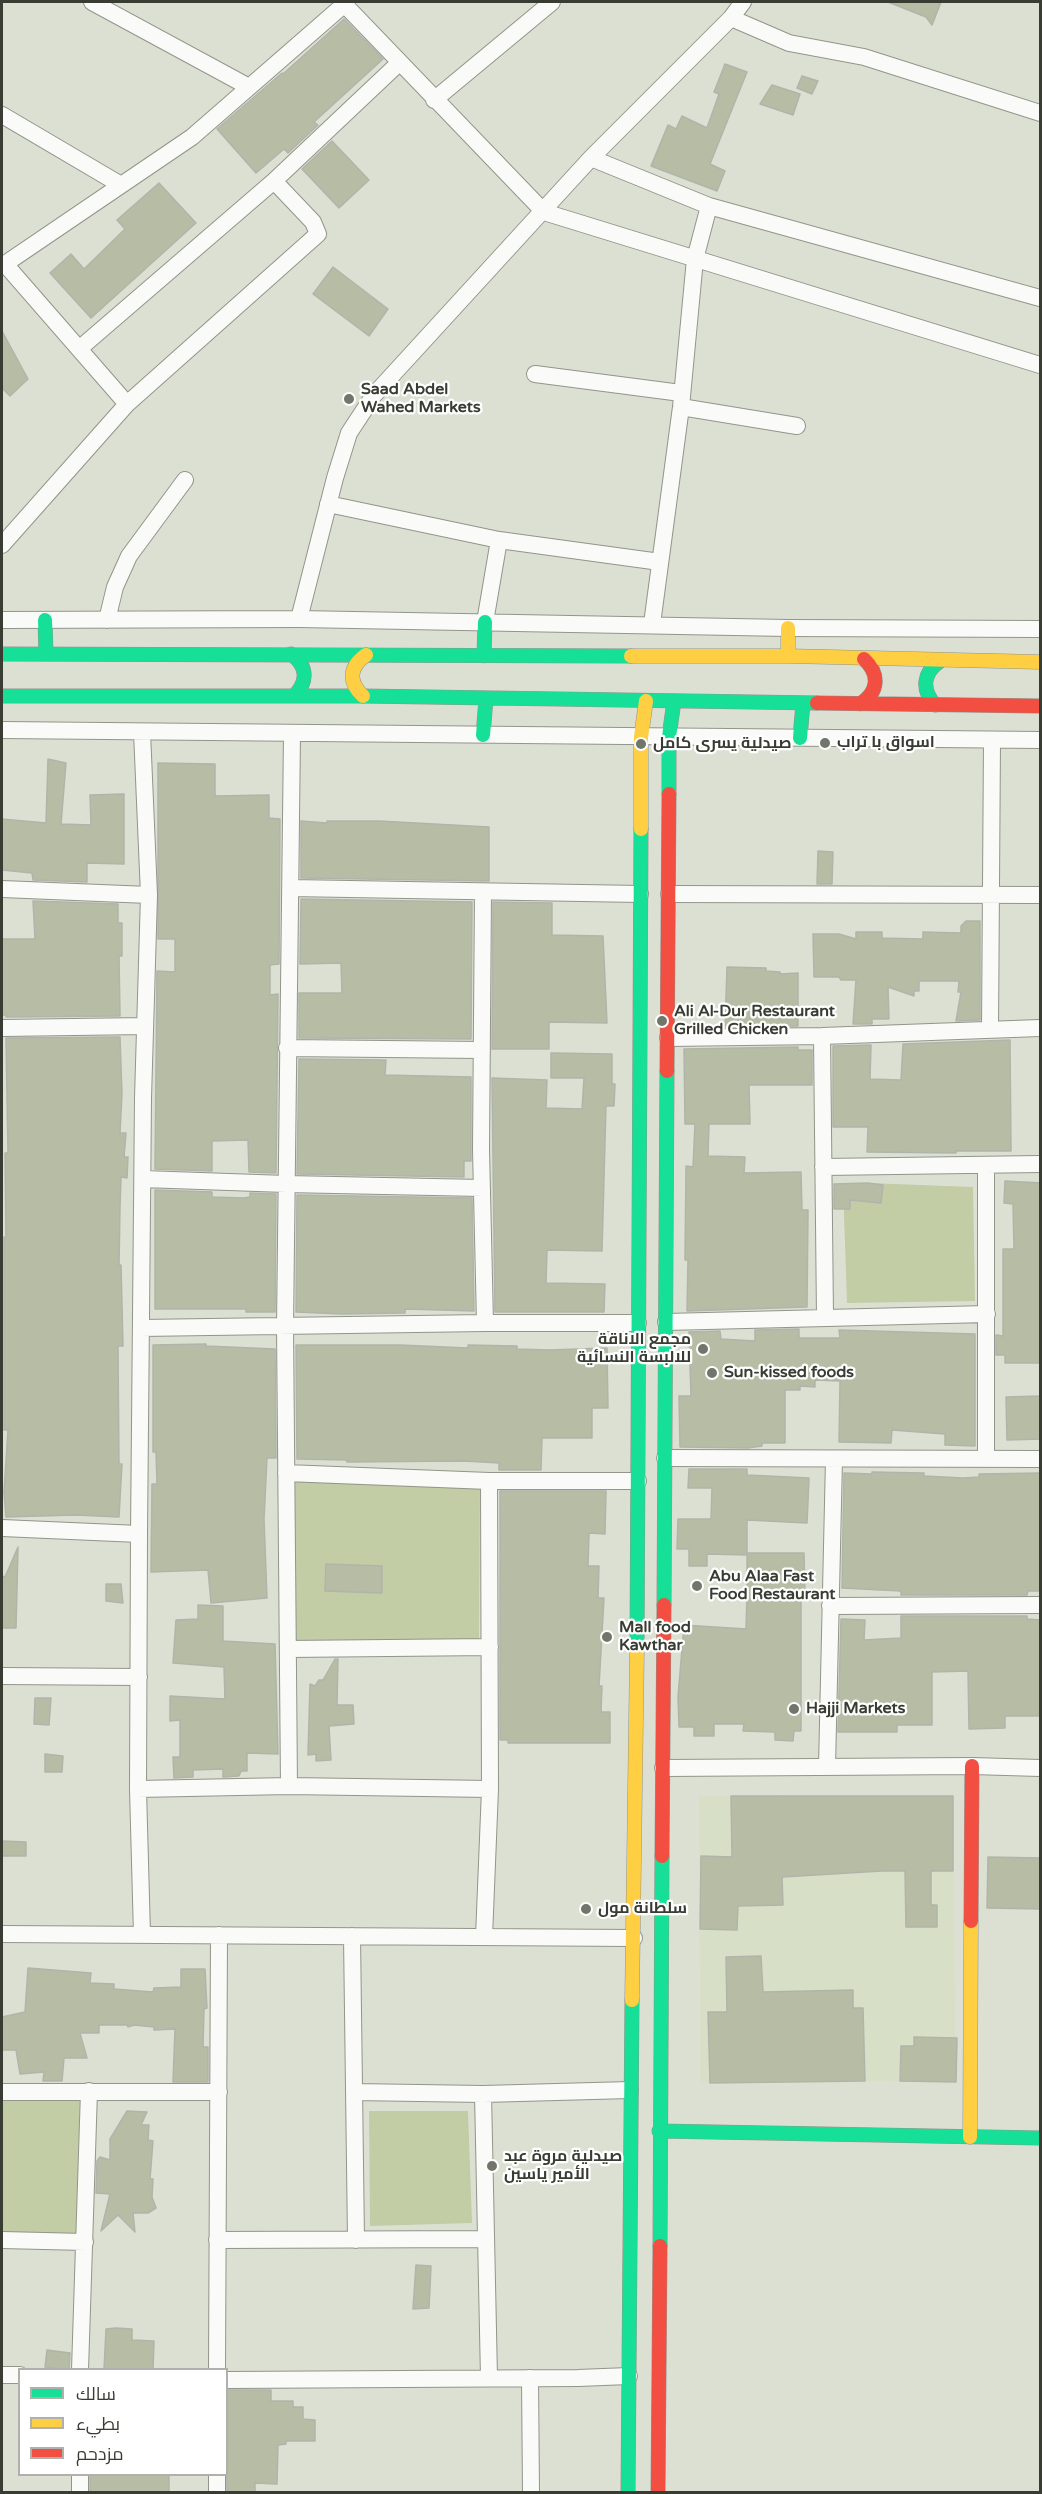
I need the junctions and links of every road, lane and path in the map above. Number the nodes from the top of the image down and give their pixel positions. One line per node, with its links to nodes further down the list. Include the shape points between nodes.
1 (92, 2): 7 (street)
2 (552, 2): 8 (street)
3 (743, 2): 5 (street)
4 (346, 3): 6 (street); 7 (street)
5 (731, 18): 9 (street, via 789,43 864,57); 11 (street)
6 (399, 63): 8 (street); 12 (street)
7 (249, 87): 13 (street, via 192,137)
8 (434, 100): 15 (street)
9 (1041, 113)
10 (2, 115): 13 (street)
11 (591, 158): 14 (street); 15 (street)
12 (273, 181): 19 (street); 23 (street, via 313,222 318,234)
13 (121, 185): 17 (street)
14 (708, 206): 16 (street); 18 (street)
15 (544, 212): 16 (street); 26 (street, via 374,395 349,433)
16 (695, 259): 20 (street); 22 (street)
17 (3, 265): 19 (street)
18 (1041, 298)
19 (79, 349): 23 (street)
20 (1041, 365)
21 (536, 374): 22 (street)
22 (681, 400): 24 (street); 29 (street)
23 (127, 404): 28 (street)
24 (797, 426)
25 (185, 480): 34 (street, via 129,556 115,587)
26 (328, 504): 27 (street); 31 (street)
27 (499, 540): 29 (street); 35 (street)
28 (2, 545)
29 (660, 562): 36 (street)
30 (1041, 612): 38 (street)
31 (299, 619): 34 (street); 35 (street)
32 (2, 620): 33 (street)
33 (45, 620): 34 (street); 40 (street)
34 (107, 620)
35 (485, 622): 36 (street); 43 (street)
36 (652, 624): 37 (street)
37 (788, 628): 38 (street); 44 (street)
38 (1037, 629)
39 (2, 654): 40 (street)
40 (46, 654): 41 (street)
41 (291, 654): 42 (street); 49 (street, via 305,672 304,683)
42 (366, 655): 43 (street); 50 (street, via 356,663 351,675 354,687)
43 (484, 656): 44 (street)
44 (788, 656): 45 (street)
45 (864, 659): 46 (street); 55 (street, via 873,668 876,686)
46 (940, 661): 47 (street); 56 (street, via 929,669 924,681)
47 (1041, 662)
48 (2, 696): 49 (street)
49 (294, 696): 50 (street)
50 (363, 696): 51 (street)
51 (486, 699): 52 (street); 61 (street)
52 (646, 701): 53 (street); 62 (street)
53 (674, 701): 54 (street); 63 (street)
54 (803, 703): 55 (street); 64 (street)
55 (860, 704): 56 (street)
56 (935, 705): 57 (street)
57 (1041, 706)
58 (2, 730): 59 (street)
59 (142, 732): 60 (street); 72 (street)
60 (292, 734): 61 (street); 67 (street)
61 (483, 735): 62 (street)
62 (641, 737): 63 (street); 70 (street)
63 (669, 737): 64 (street); 71 (street)
64 (800, 738): 65 (street)
65 (992, 740): 66 (street); 73 (street)
66 (1041, 740)
67 (291, 888): 69 (street); 81 (street)
68 (2, 890): 72 (street)
69 (483, 892): 70 (street); 82 (street)
70 (640, 894): 93 (street)
71 (669, 894): 73 (street); 80 (street)
72 (149, 895): 75 (street)
73 (990, 895): 74 (street); 78 (street)
74 (1041, 895)
75 (144, 1026): 76 (street); 86 (street)
76 (2, 1028)
77 (1041, 1028): 78 (street)
78 (990, 1030): 79 (street)
79 (822, 1036): 80 (street); 85 (street)
80 (668, 1038): 91 (street)
81 (287, 1048): 82 (street); 87 (street)
82 (482, 1050): 88 (street)
83 (1041, 1164): 84 (street)
84 (986, 1165): 85 (street); 89 (street)
85 (823, 1167): 90 (street)
86 (143, 1179): 87 (street); 95 (street)
87 (286, 1185): 88 (street); 94 (street)
88 (482, 1188): 92 (street)
89 (987, 1314): 90 (street); 98 (street)
90 (825, 1317): 91 (street)
91 (666, 1322): 96 (street)
92 (485, 1323): 93 (street); 94 (street)
93 (638, 1323): 102 (street)
94 (285, 1326): 95 (street); 100 (street)
95 (141, 1328): 104 (street)
96 (665, 1458): 97 (street); 110 (street)
97 (834, 1459): 98 (street); 106 (street)
98 (986, 1459): 99 (street)
99 (1041, 1459)
100 (286, 1473): 101 (street); 108 (street)
101 (489, 1481): 102 (street); 107 (street)
102 (638, 1481): 112 (street)
103 (2, 1528): 104 (street)
104 (139, 1534): 111 (street)
105 (1041, 1605): 106 (street)
106 (830, 1606): 116 (street)
107 (490, 1647): 108 (street); 121 (street)
108 (288, 1648): 119 (street)
109 (2, 1676): 111 (street)
110 (664, 1676): 112 (street, via 651,1681); 113 (street)
111 (139, 1677): 120 (street)
112 (637, 1677): 114 (street)
113 (664, 1724): 114 (street, via 649,1720); 117 (street)
114 (637, 1727): 127 (street)
115 (972, 1766): 116 (street); 118 (street); 135 (street)
116 (827, 1767): 117 (street)
117 (663, 1768): 134 (street)
118 (1041, 1768)
119 (289, 1786): 120 (street); 121 (street)
120 (138, 1789): 123 (street)
121 (490, 1789): 126 (street)
122 (2, 1934): 123 (street)
123 (142, 1935): 124 (street)
124 (219, 1935): 125 (street); 131 (street)
125 (352, 1936): 126 (street); 132 (street)
126 (484, 1937): 127 (street)
127 (634, 1938): 128 (street)
128 (630, 2090): 133 (street); 146 (street)
129 (89, 2091): 130 (street); 131 (street); 141 (street)
130 (2, 2092)
131 (219, 2092): 139 (street)
132 (354, 2092): 133 (street); 140 (street)
133 (483, 2094): 137 (street)
134 (659, 2131): 135 (street); 156 (street)
135 (970, 2137): 136 (street)
136 (1041, 2138)
137 (486, 2239): 140 (street); 147 (street)
138 (2, 2240): 141 (street)
139 (218, 2240): 140 (street); 143 (street)
140 (356, 2240)
141 (85, 2242): 142 (street)
142 (80, 2368)
143 (217, 2368)
144 (2, 2375): 145 (street)
145 (18, 2375)
146 (629, 2376): 148 (street); 155 (street)
147 (489, 2378): 148 (street); 149 (street)
148 (530, 2378): 154 (street)
149 (228, 2380)
150 (80, 2476): 152 (street)
151 (217, 2476): 153 (street)
152 (80, 2493)
153 (217, 2493)
154 (531, 2493)
155 (628, 2493)
156 (658, 2493)

